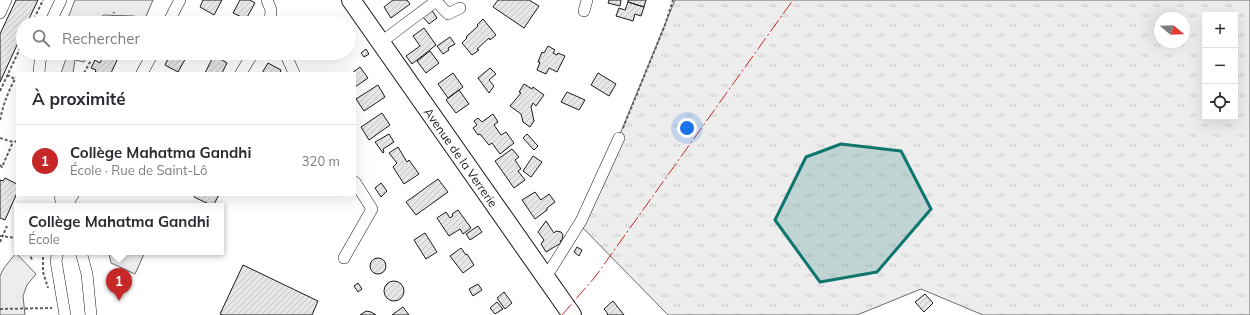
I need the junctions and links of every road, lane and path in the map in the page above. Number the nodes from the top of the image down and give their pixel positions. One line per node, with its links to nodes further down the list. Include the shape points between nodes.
1 (6, 0): 9 (street)
2 (42, 0): 11 (path)
3 (61, 0): 12 (street)
4 (180, 0): 14 (street)
5 (267, 0): 15 (street)
6 (351, 0): 16 (main road, Avenue de la Verrerie)
7 (674, 0): 34 (path)
8 (460, 8): 16 (street, via 448,14 436,1)
9 (0, 12)
10 (114, 12): 13 (path)
11 (36, 16)
12 (53, 16)
13 (113, 16)
14 (172, 16)
15 (271, 16)
16 (380, 43): 48 (main road, Avenue de la Verrerie)
17 (16, 57): 28 (path)
18 (40, 60): 23 (street)
19 (91, 60): 24 (path)
20 (148, 60): 25 (street)
21 (249, 60): 26 (street)
22 (288, 60): 27 (street)
23 (39, 72)
24 (85, 72)
25 (142, 72)
26 (243, 72)
27 (294, 72)
28 (7, 75): 29 (path); 30 (path)
29 (16, 78): 31 (path)
30 (0, 91)
31 (1, 107): 32 (path)
32 (0, 120)
33 (0, 138): 36 (path)
34 (619, 138): 48 (street, via 581,221)
35 (16, 141): 36 (path)
36 (13, 142): 37 (path, via 2,167)
37 (0, 165)
38 (356, 184): 46 (street, via 372,209)
39 (7, 226): 40 (path)
40 (1, 237): 41 (path); 42 (path)
41 (14, 238)
42 (0, 242)
43 (30, 255): 47 (path)
44 (57, 255): 51 (street)
45 (81, 255): 52 (street, via 87,274)
46 (344, 258)
47 (32, 260)
48 (544, 275): 53 (main road, Avenue de la Verrerie)
49 (52, 308): 50 (path)
50 (0, 309)
51 (64, 315)
52 (92, 315)
53 (572, 315)

